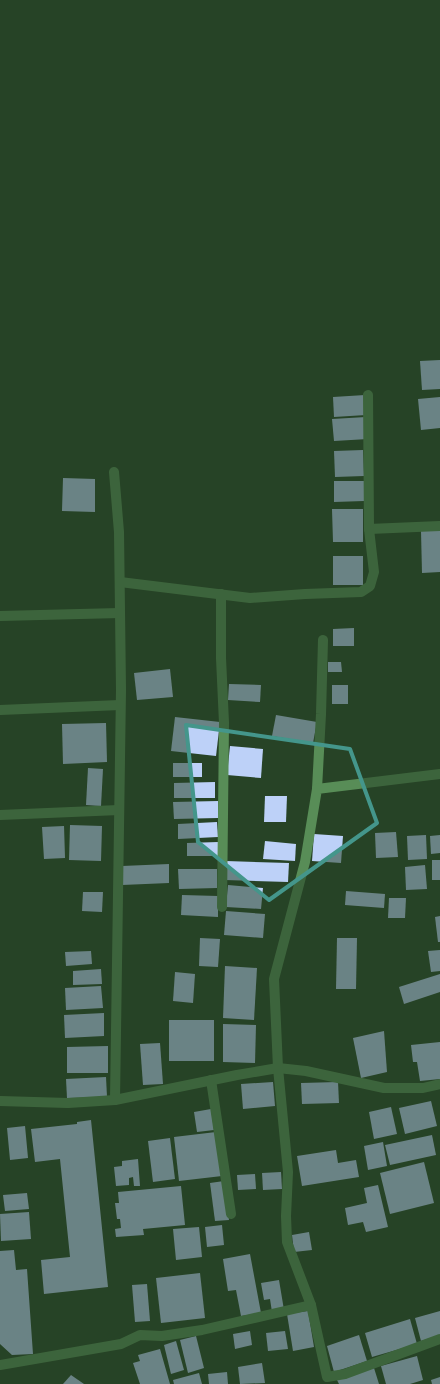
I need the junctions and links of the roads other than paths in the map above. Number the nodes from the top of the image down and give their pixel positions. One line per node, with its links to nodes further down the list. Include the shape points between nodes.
1 (368, 395): 4 (street)
2 (114, 472): 5 (street)
3 (440, 526): 4 (street)
4 (369, 529): 6 (street, via 374,572 370,586 361,592 250,598)
5 (120, 582): 6 (street); 7 (street)
6 (221, 594): 16 (street, via 224,723)
7 (120, 614): 8 (street); 10 (street)
8 (0, 616)
9 (323, 640): 13 (street)
10 (120, 705): 11 (street); 14 (street)
11 (0, 710)
12 (440, 774): 13 (street)
13 (317, 789): 17 (street, via 305,862 274,979)
14 (119, 810): 15 (street); 20 (street)
15 (0, 815)
16 (222, 907)
17 (278, 1068): 18 (street); 19 (street, via 384,1088 423,1088); 23 (street, via 288,1172 287,1242)
18 (211, 1080): 20 (street); 22 (street)
19 (440, 1084)
20 (115, 1100): 21 (street, via 68,1103)
21 (0, 1101)
22 (231, 1214)
23 (311, 1305): 25 (street, via 202,1330 162,1336 140,1335 121,1344); 26 (street)
24 (440, 1338): 26 (street)
25 (0, 1365)
26 (328, 1381)

